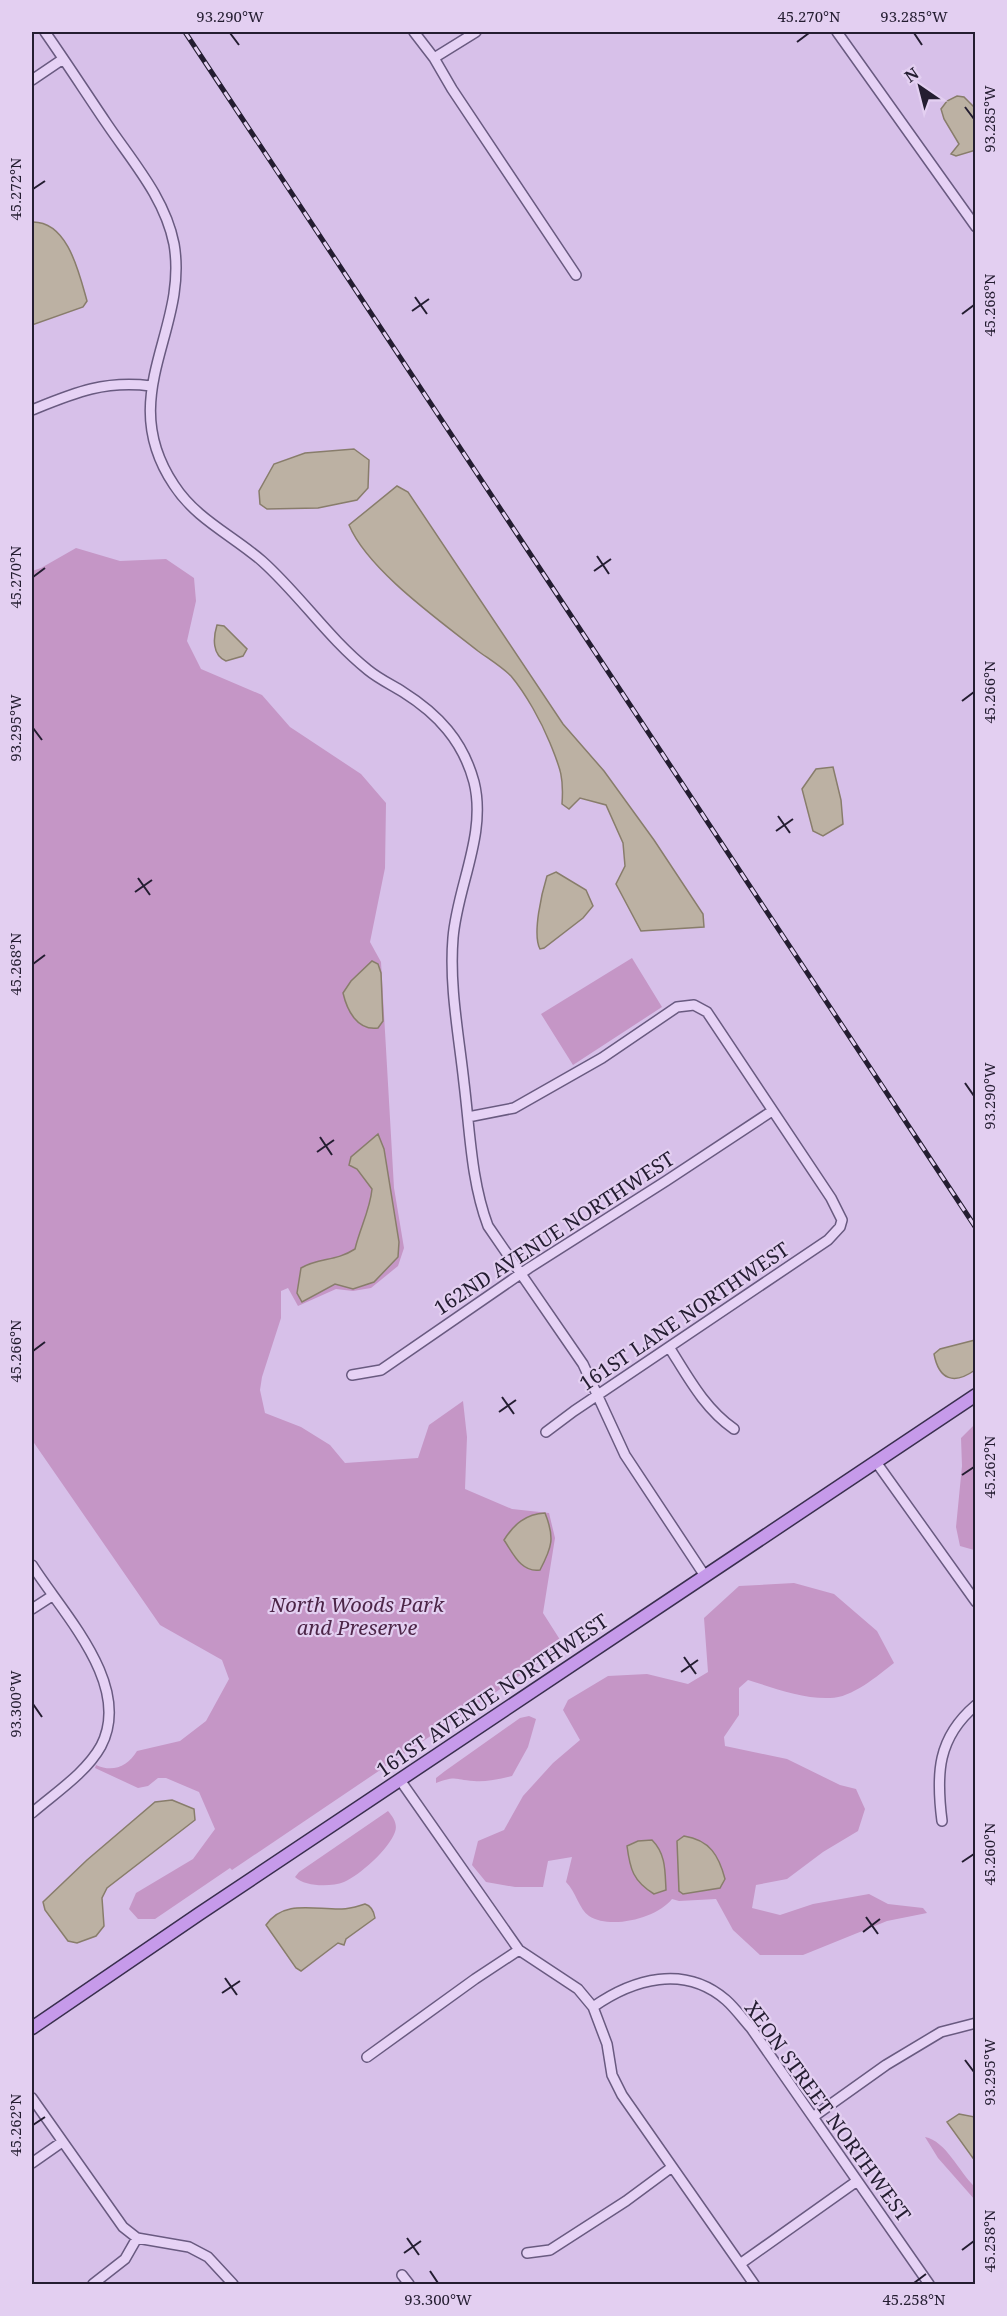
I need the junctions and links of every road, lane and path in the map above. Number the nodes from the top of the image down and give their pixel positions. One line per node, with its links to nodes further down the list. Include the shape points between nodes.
1 (45, 32): 6 (street)
2 (414, 32): 5 (street)
3 (476, 32): 5 (street)
4 (837, 32): 8 (street)
5 (434, 58): 9 (street)
6 (63, 59): 7 (street); 10 (street, via 156,195 171,233 176,261 174,288)
7 (32, 80)
8 (975, 227)
9 (576, 275)
10 (151, 386): 11 (street, via 96,386); 13 (street, via 154,447 185,499 209,523 264,562 370,672 425,706 448,729 465,755 475,785 477,815 472,852 460,891 453,972)
11 (32, 410)
12 (772, 1111): 13 (street, via 707,1012 694,1005 677,1007 602,1058 514,1108); 14 (street, 162ND AVENUE NORTHWEST); 15 (street, 161ST LANE NORTHWEST, via 831,1198 842,1220 840,1227 828,1240)
13 (468, 1117): 14 (street, via 483,1213)
14 (520, 1274): 16 (street, 162ND AVENUE NORTHWEST, via 381,1370); 17 (street, via 583,1364)
15 (669, 1347): 17 (street, 161ST LANE NORTHWEST); 19 (street, via 706,1405)
16 (352, 1375)
17 (598, 1395): 20 (street, 161ST LANE NORTHWEST); 23 (street, via 625,1455)
18 (975, 1395): 21 (main road, 161ST AVENUE NORTHWEST)
19 (734, 1429)
20 (546, 1432)
21 (876, 1462): 23 (main road, 161ST AVENUE NORTHWEST); 25 (street)
22 (32, 1565): 24 (street)
23 (705, 1576): 28 (main road, 161ST AVENUE NORTHWEST)
24 (52, 1596): 26 (street); 29 (street, via 101,1670 110,1708 100,1747 79,1773)
25 (975, 1602)
26 (32, 1609)
27 (975, 1705): 30 (street, via 950,1737 940,1762)
28 (400, 1779): 31 (street); 34 (main road, 161ST AVENUE NORTHWEST)
29 (32, 1814)
30 (942, 1821)
31 (519, 1950): 32 (street, via 578,1989); 35 (street)
32 (593, 2007): 37 (street, XEON STREET NORTHWEST, via 646,1980 692,1982 712,1990 751,2028); 40 (street, via 607,2044 612,2075)
33 (975, 2024): 37 (street, via 941,2032)
34 (32, 2028)
35 (367, 2057)
36 (32, 2098): 38 (street)
37 (813, 2117): 41 (street, XEON STREET NORTHWEST)
38 (62, 2142): 39 (street); 42 (street, via 123,2227)
39 (32, 2163)
40 (672, 2167): 43 (street, via 550,2250); 44 (street)
41 (857, 2181): 44 (street); 50 (street, XEON STREET NORTHWEST)
42 (137, 2238): 46 (street, via 125,2259); 47 (street, via 189,2247 208,2257)
43 (527, 2253)
44 (740, 2264): 49 (street)
45 (402, 2275): 48 (street)
46 (93, 2284)
47 (233, 2284)
48 (409, 2284)
49 (754, 2284)
50 (929, 2284)

